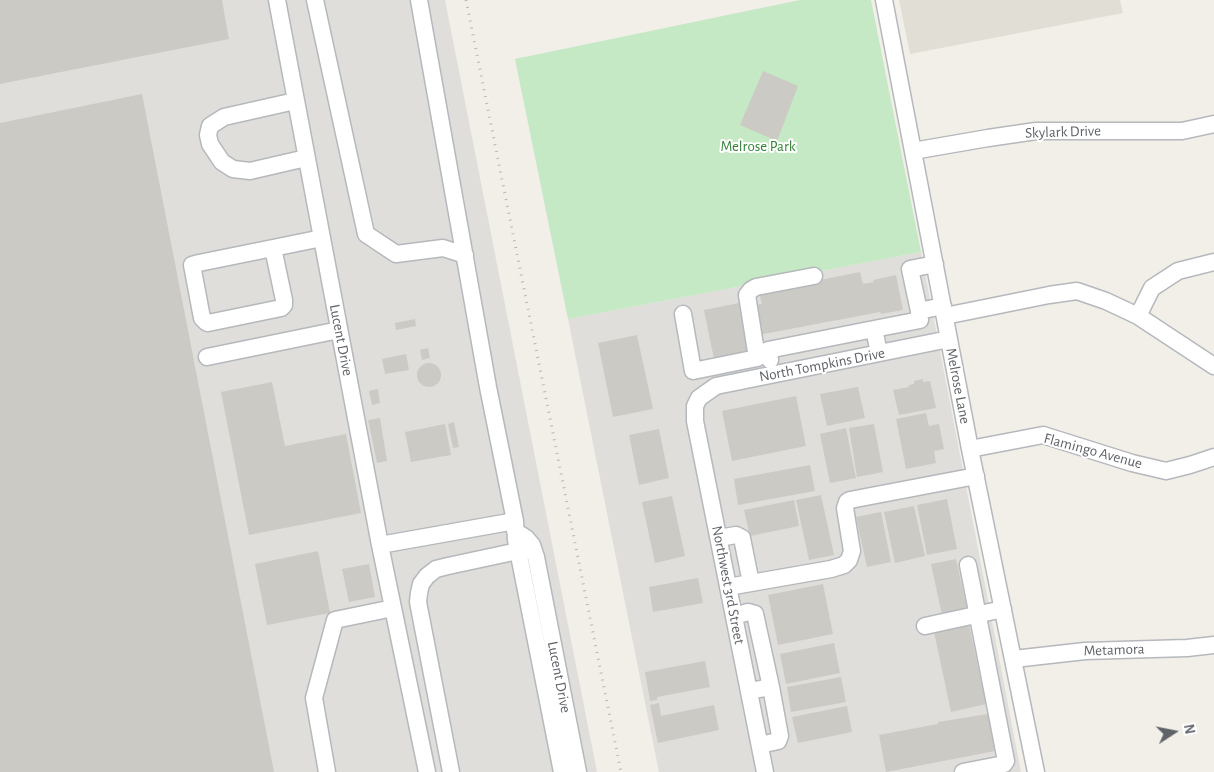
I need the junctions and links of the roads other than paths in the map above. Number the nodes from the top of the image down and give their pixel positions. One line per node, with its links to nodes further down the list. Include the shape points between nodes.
1 (277, 0): 5 (street, Lucent Drive)
2 (315, 0): 11 (street, via 366,234 396,254 442,248)
3 (419, 0): 11 (street)
4 (884, 0): 7 (street, Melrose Lane)
5 (295, 101): 8 (street, Lucent Drive); 8 (street, via 224,117 210,126 208,135 222,162 233,169 250,171)
6 (1214, 124): 7 (street, Skylark Drive, via 1182,131 1036,131)
7 (913, 151): 13 (street, Melrose Lane)
8 (306, 158): 9 (street, Lucent Drive)
9 (322, 238): 10 (street); 20 (street, Lucent Drive)
10 (273, 248): 10 (street, via 192,265 202,318 206,322 281,308 284,304)
11 (465, 255): 37 (street)
12 (1214, 262): 18 (street, via 1178,272 1152,288)
13 (935, 264): 15 (street, via 910,269); 16 (street, Melrose Lane)
14 (814, 276): 24 (street, via 756,287 747,295)
15 (919, 311): 16 (street); 19 (street, via 920,320)
16 (944, 311): 18 (street, via 1077,291); 21 (street, Melrose Lane)
17 (683, 314): 29 (street, via 693,371)
18 (1138, 316): 28 (street)
19 (874, 329): 22 (street); 23 (street)
20 (339, 330): 25 (street); 39 (street, Lucent Drive)
21 (949, 339): 23 (street, North Tompkins Drive); 34 (street, Melrose Lane)
22 (819, 340): 24 (street); 27 (street)
23 (879, 353): 27 (street, North Tompkins Drive)
24 (763, 354): 26 (street); 30 (street)
25 (207, 357)
26 (741, 362): 29 (street); 31 (street)
27 (823, 365): 30 (street, North Tompkins Drive)
28 (1214, 366)
29 (712, 367): 32 (street)
30 (772, 375): 31 (street, North Tompkins Drive)
31 (745, 380): 32 (street, North Tompkins Drive)
32 (716, 386): 33 (street, North Tompkins Drive)
33 (699, 398): 38 (street, Northwest 3rd Street, via 695,420)
34 (970, 449): 35 (street, Flamingo Avenue, via 1043,435 1166,471); 36 (street, Melrose Lane)
35 (1214, 457)
36 (976, 476): 44 (street, via 850,500 845,508 852,552 844,565); 47 (street, Melrose Lane)
37 (515, 526): 39 (street); 40 (street); 60 (street, Lucent Drive, via 532,545 536,557)
38 (719, 538): 41 (street, via 739,536); 42 (street, Northwest 3rd Street)
39 (380, 545): 46 (street, Lucent Drive)
40 (518, 551): 58 (street, via 436,570 427,576 419,593 418,602); 59 (street)
41 (745, 553): 42 (street); 44 (street)
42 (722, 558): 45 (street, Northwest 3rd Street)
43 (968, 565): 48 (street)
44 (751, 583): 45 (street)
45 (728, 587): 49 (street, Northwest 3rd Street)
46 (393, 608): 56 (street, via 335,620 314,698); 57 (street, Lucent Drive)
47 (1003, 609): 48 (street); 52 (street, Melrose Lane)
48 (978, 615): 50 (street); 62 (street, via 1006,761)
49 (734, 616): 53 (street, via 748,612 755,614); 54 (street, Northwest 3rd Street)
50 (925, 626)
51 (1214, 646): 52 (street, Metamora, via 1085,651)
52 (1014, 659): 63 (street, Melrose Lane)
53 (771, 687): 54 (street); 55 (street, via 780,736 778,741)
54 (749, 692): 55 (street, Northwest 3rd Street)
55 (760, 745): 61 (street, Northwest 3rd Street)
56 (327, 772)
57 (427, 772)
58 (451, 772)
59 (562, 772)
60 (578, 772)
61 (765, 772)
62 (966, 772)
63 (1036, 772)

